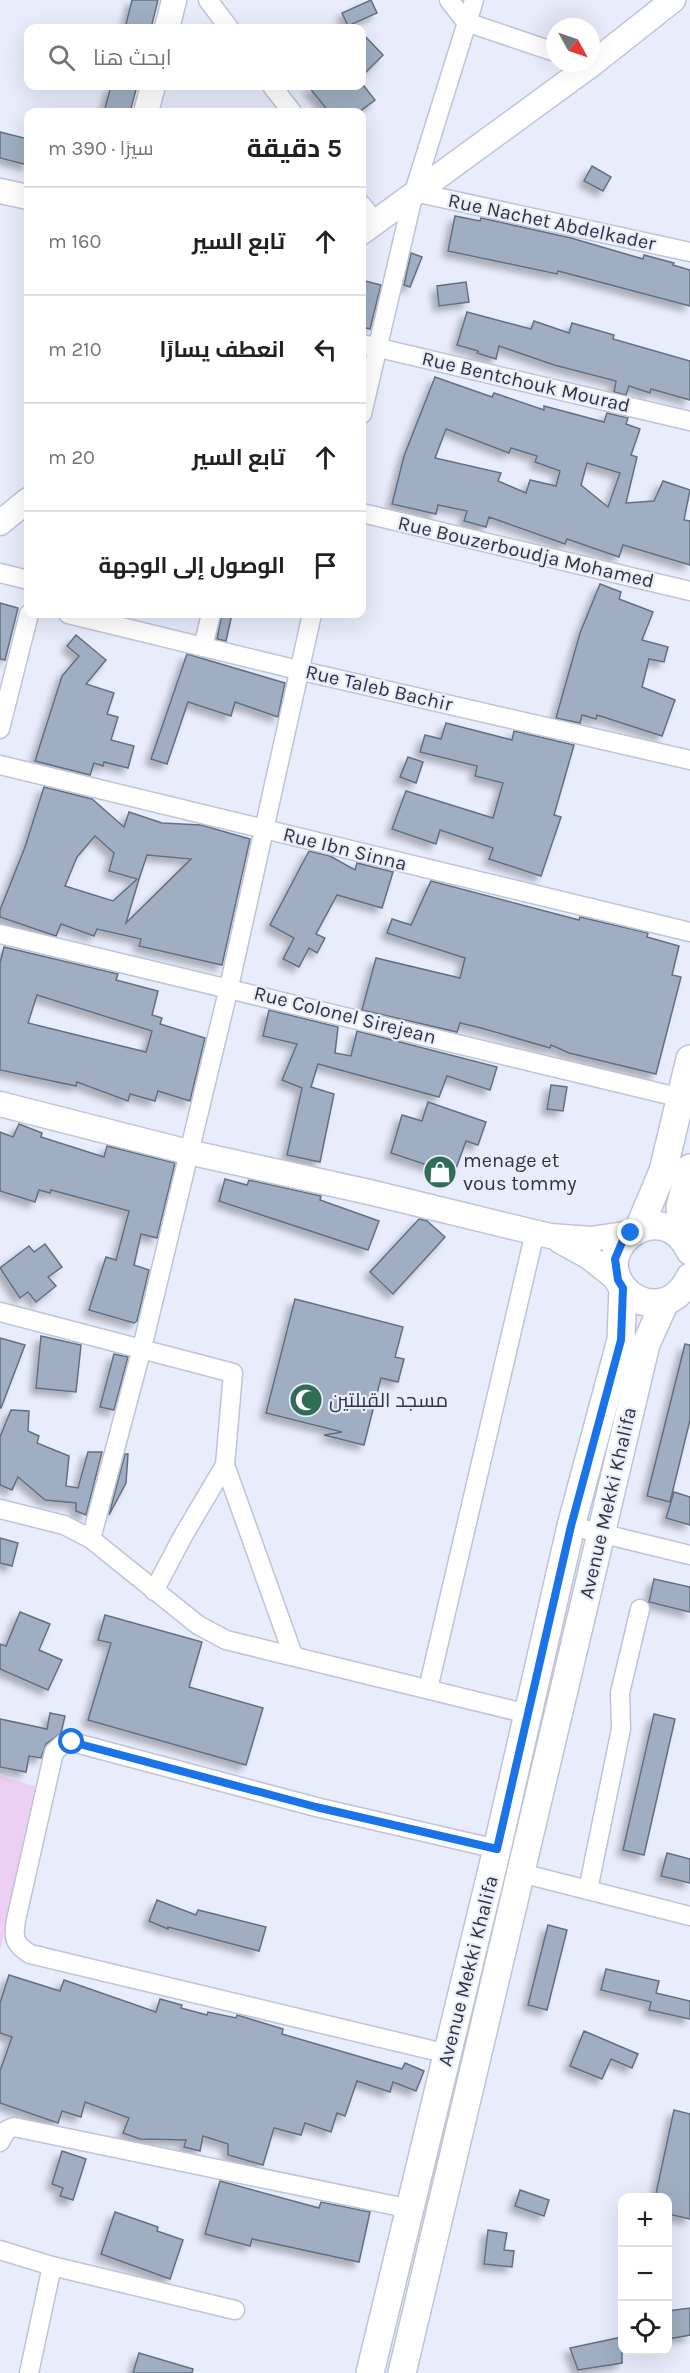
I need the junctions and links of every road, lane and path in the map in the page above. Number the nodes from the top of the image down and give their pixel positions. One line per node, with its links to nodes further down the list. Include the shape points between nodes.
1 (174, 0): 7 (main road)
2 (208, 0): 8 (street)
3 (449, 0): 6 (street)
4 (673, 0): 10 (main road)
5 (474, 1): 6 (street)
6 (466, 22): 9 (street); 17 (street)
7 (168, 24)
8 (226, 24)
9 (546, 48)
10 (600, 56)
11 (579, 72): 17 (main road)
12 (152, 90): 14 (main road)
13 (275, 90): 15 (street)
14 (147, 108)
15 (289, 108)
16 (0, 191): 18 (main road)
17 (414, 192): 19 (main road); 20 (street, Rue Nachet Abdelkader); 21 (street)
18 (24, 196)
19 (366, 219)
20 (690, 252)
21 (370, 346): 22 (street); 23 (street, Rue Bentchouk Mourad)
22 (366, 380)
23 (690, 421)
24 (24, 503): 26 (main road)
25 (366, 514): 29 (street, Rue Bouzerboudja Mohamed)
26 (0, 523)
27 (0, 573): 28 (street)
28 (24, 579)
29 (690, 591)
30 (28, 618): 37 (street)
31 (104, 618): 34 (street, Rue Taleb Bachir)
32 (210, 618): 35 (street)
33 (311, 618): 36 (street)
34 (122, 620): 35 (street, Rue Taleb Bachir)
35 (203, 647): 36 (street, Rue Taleb Bachir)
36 (298, 670): 38 (street, Rue Taleb Bachir); 40 (street)
37 (0, 729)
38 (690, 760)
39 (0, 765): 40 (street, Rue Ibn Sinna)
40 (266, 830): 41 (street, Rue Ibn Sinna); 43 (street)
41 (690, 932)
42 (0, 934): 43 (street, Rue Colonel Sirejean)
43 (229, 987): 45 (street, Rue Colonel Sirejean); 47 (street)
44 (690, 1059): 45 (main road)
45 (685, 1098): 49 (main road, via 663,1171)
46 (0, 1104): 47 (main road)
47 (188, 1152): 50 (main road); 55 (street)
48 (690, 1168): 51 (main road, via 680,1207)
49 (635, 1231): 50 (main road, via 591,1239); 51 (main road, via 648,1226 668,1228); 52 (main road, Avenue Mekki Khalifa, via 623,1240 615,1259)
50 (543, 1234): 52 (main road, via 589,1257); 65 (street)
51 (687, 1245)
52 (621, 1284): 53 (main road, via 638,1300 646,1302); 58 (main road, Avenue Mekki Khalifa, via 621,1340)
53 (681, 1291): 59 (main road, Avenue Mekki Khalifa, via 646,1344)
54 (0, 1312): 55 (street)
55 (142, 1348): 56 (street, via 233,1372); 60 (street)
56 (225, 1465): 62 (street); 64 (street)
57 (0, 1509): 60 (street, via 64,1525)
58 (571, 1526): 59 (street); 66 (main road, Avenue Mekki Khalifa)
59 (600, 1533): 61 (street); 68 (main road, Avenue Mekki Khalifa)
60 (91, 1539): 62 (street)
61 (690, 1555)
62 (154, 1591): 64 (street, via 198,1625 226,1640)
63 (640, 1609): 69 (street, via 620,1693 621,1729)
64 (293, 1655): 65 (street)
65 (428, 1689): 66 (street)
66 (528, 1714): 67 (main road, Avenue Mekki Khalifa)
67 (497, 1849): 71 (main road, Avenue Mekki Khalifa); 71 (street, via 316,1807 72,1742 54,1752 16,1920 13,1936 17,1946 30,1954)
68 (521, 1873): 69 (street); 79 (main road, Avenue Mekki Khalifa)
69 (588, 1890): 70 (street)
70 (690, 1916)
71 (448, 2054): 73 (main road, Avenue Mekki Khalifa)
72 (0, 2142): 73 (street, via 7,2130 14,2127)
73 (411, 2209): 78 (main road, Avenue Mekki Khalifa)
74 (0, 2250): 75 (street)
75 (52, 2266): 76 (street); 77 (street)
76 (236, 2310)
77 (29, 2373)
78 (370, 2373)
79 (402, 2373)

